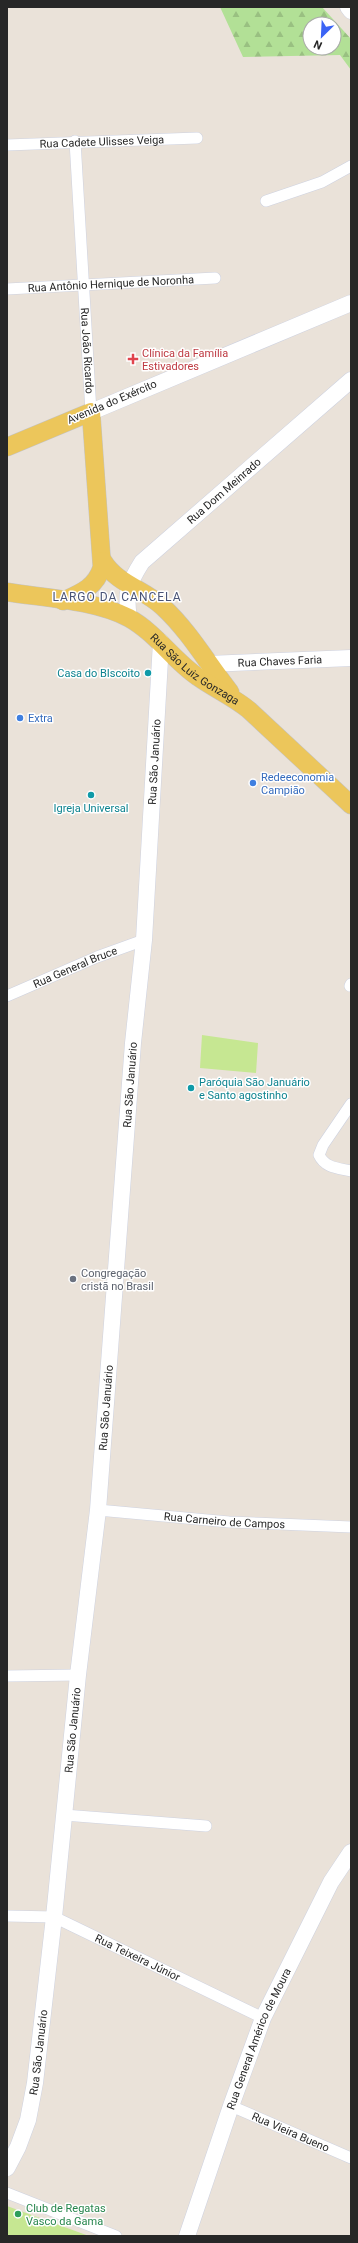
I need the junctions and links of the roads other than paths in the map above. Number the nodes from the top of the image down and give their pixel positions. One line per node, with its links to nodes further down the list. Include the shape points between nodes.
1 (348, 7): 2 (street)
2 (351, 11)
3 (197, 138): 4 (street, Rua Cadete Ulisses Veiga)
4 (75, 141): 5 (street, Rua Cadete Ulisses Veiga); 9 (street, Rua João Ricardo)
5 (7, 145)
6 (351, 166): 7 (street, via 322,182)
7 (266, 201)
8 (215, 278): 9 (street, Rua Antônio Hernique de Noronha)
9 (84, 286): 10 (street, Rua Antônio Hernique de Noronha); 13 (street, Rua João Ricardo)
10 (7, 289)
11 (351, 303): 13 (street, Avenida do Exército)
12 (351, 380): 16 (street, Rua Dom Meinrado, via 142,562)
13 (92, 412): 14 (main road, Avenida do Exército); 15 (main road, Rua João Ricardo)
14 (7, 448)
15 (103, 561): 16 (main road, via 109,570); 18 (main road, via 101,573 92,585 80,594)
16 (128, 585): 19 (street, Rua Dom Meinrado, via 126,598); 22 (main road, via 150,596 177,620)
17 (7, 592): 18 (main road, Rua São Luiz Gonzaga)
18 (63, 601): 19 (main road, Rua São Luiz Gonzaga, via 109,610)
19 (129, 618): 20 (main road, Rua São Luiz Gonzaga)
20 (161, 642): 22 (main road); 23 (main road, Rua São Luiz Gonzaga, via 197,677); 25 (street, Rua São Januário)
21 (351, 658): 22 (street, Rua Chaves Faria)
22 (208, 664): 23 (main road)
23 (236, 700): 24 (main road, Rua São Luiz Gonzaga)
24 (351, 806)
25 (144, 940): 26 (street, Rua General Bruce, via 97,957); 29 (street, Rua São Januário, via 133,1043)
26 (7, 996)
27 (351, 1104): 28 (street, via 319,1155 322,1161 330,1166)
28 (351, 1171)
29 (98, 1510): 30 (street, Rua Carneiro de Campos, via 229,1522); 32 (street, Rua São Januário)
30 (351, 1527)
31 (7, 1676): 32 (street)
32 (78, 1676): 33 (street, Rua São Januário)
33 (64, 1815): 34 (street); 37 (street, Rua São Januário)
34 (206, 1826)
35 (351, 1852): 38 (street, Rua General Américo de Moura, via 332,1882)
36 (7, 1916): 37 (street, Rua Teixeira Júnior)
37 (54, 1917): 38 (street, Rua Teixeira Júnior); 41 (street, Rua São Januário, via 35,2083 28,2120)
38 (263, 2018): 39 (street, Rua General Américo de Moura)
39 (231, 2106): 40 (street, Rua Vieira Bueno); 44 (street, Rua General Américo de Moura)
40 (351, 2158)
41 (7, 2168)
42 (7, 2193): 43 (street)
43 (116, 2236)
44 (187, 2236)

